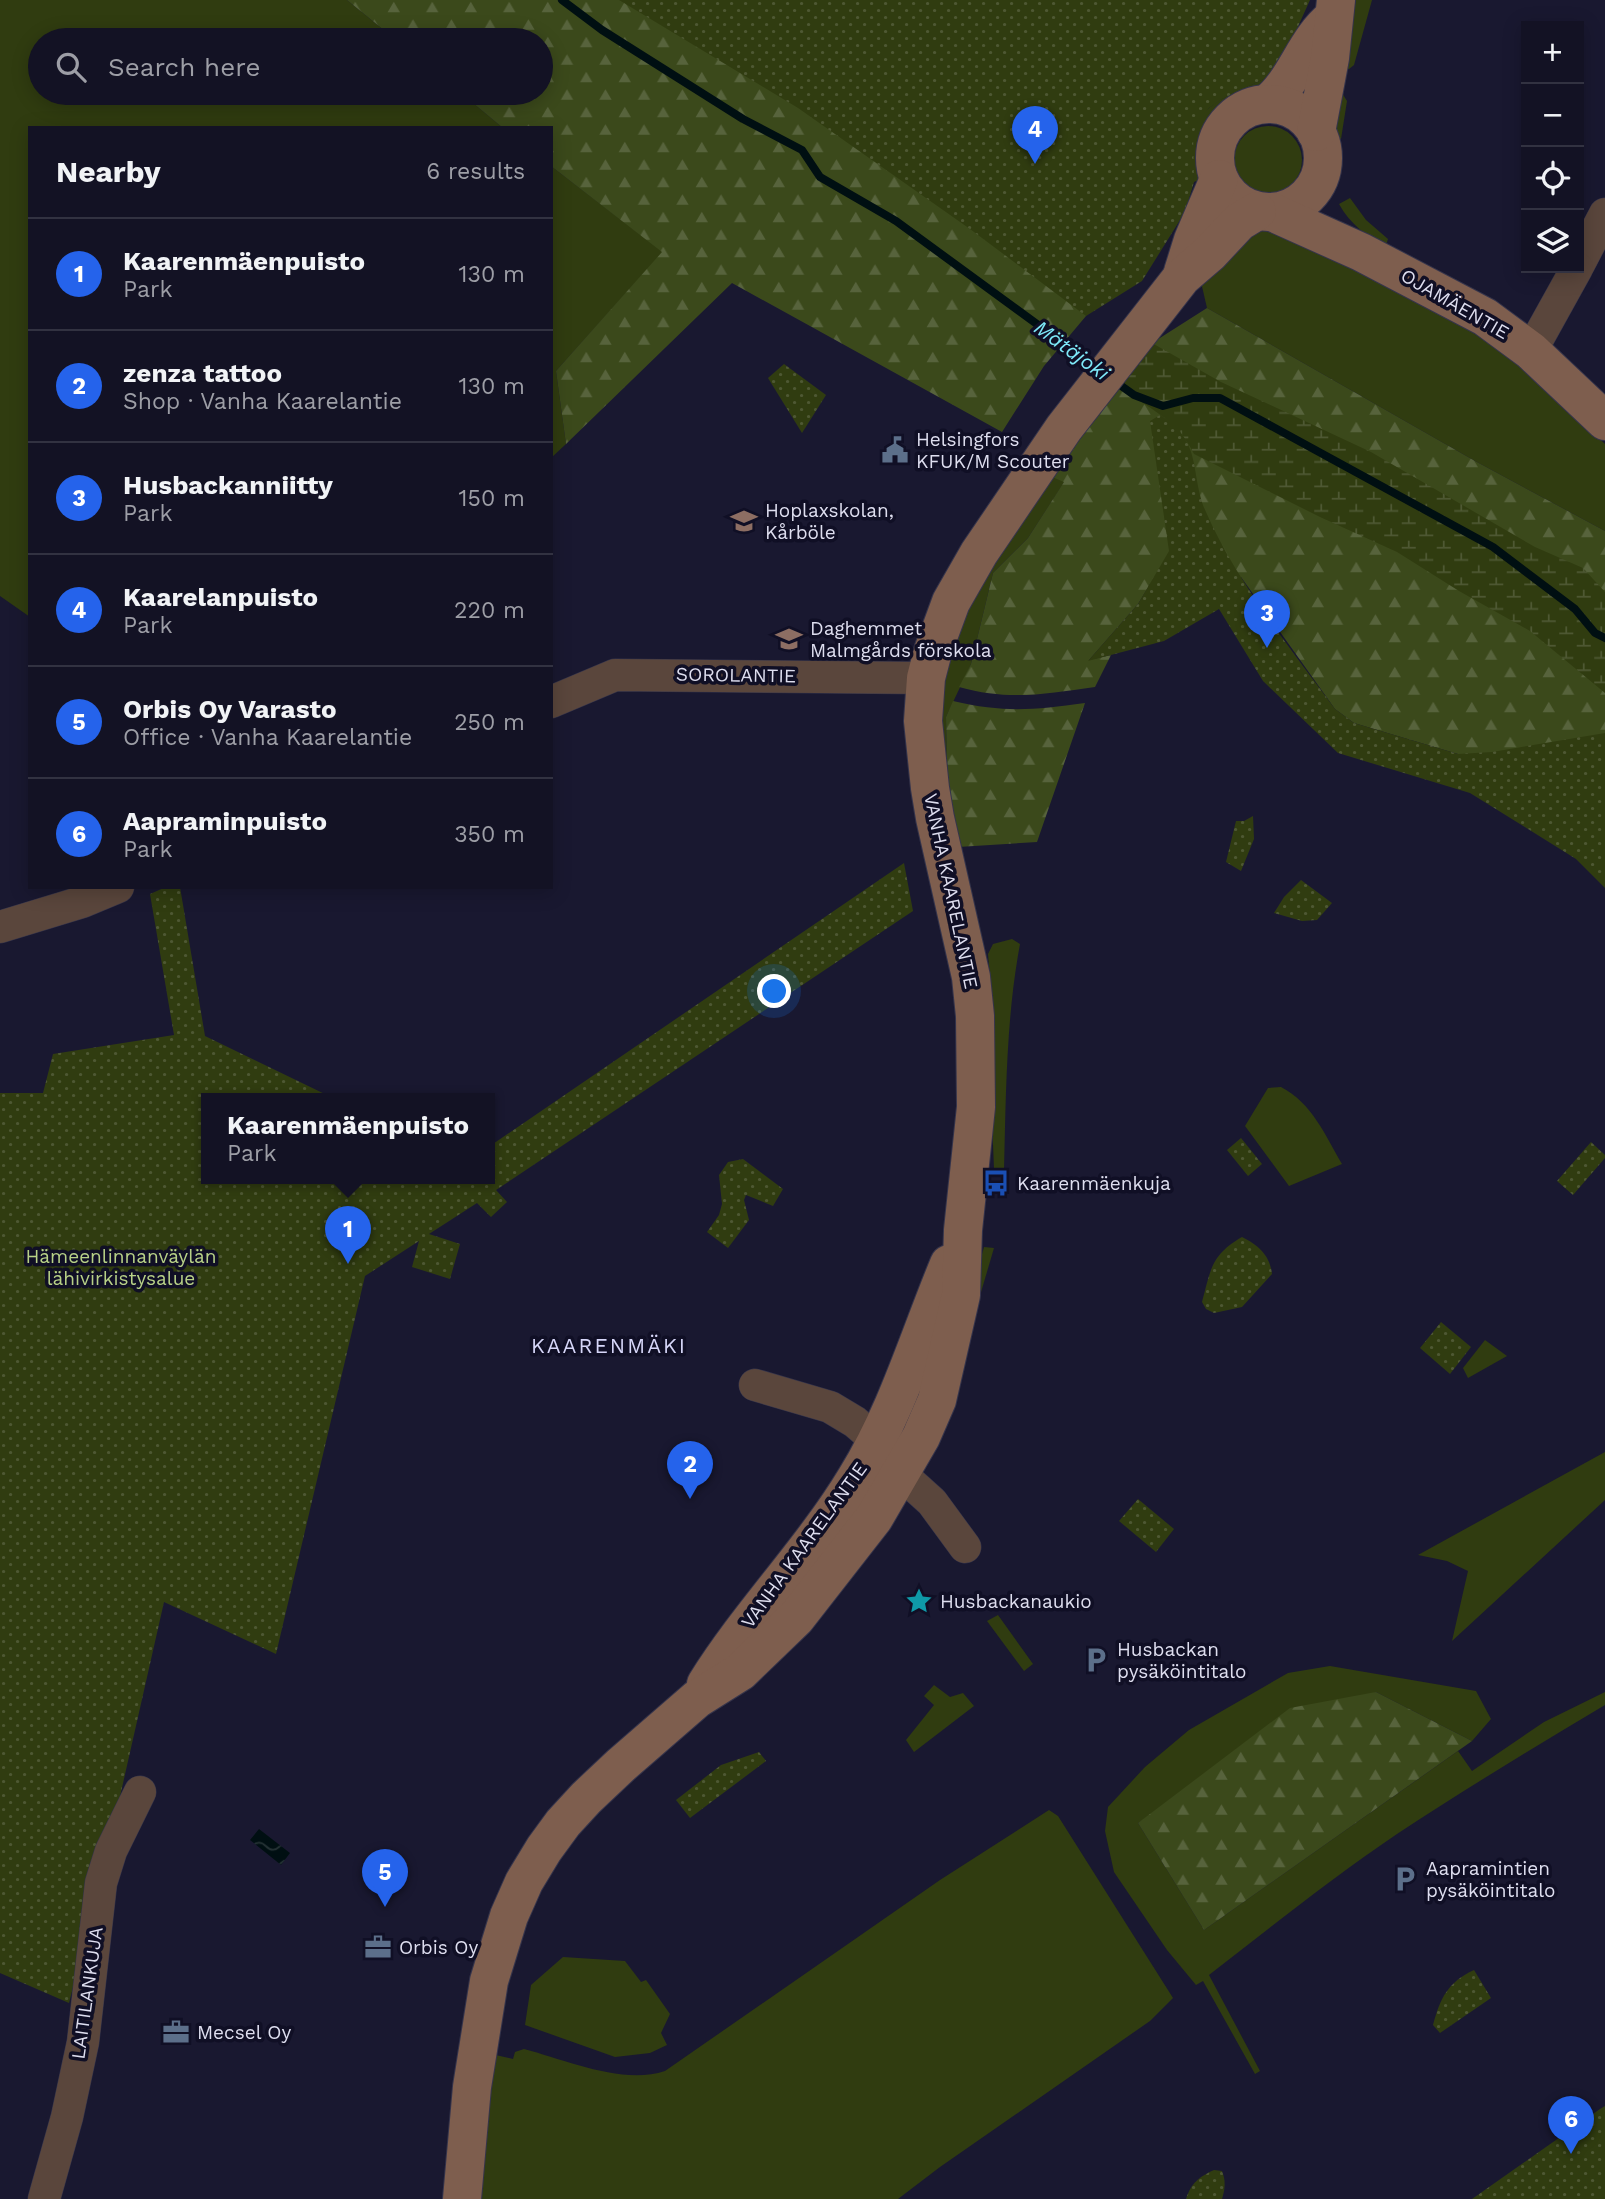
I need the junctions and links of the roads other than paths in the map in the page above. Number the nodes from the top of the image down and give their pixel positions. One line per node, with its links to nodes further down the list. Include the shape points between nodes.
1 (1335, 9): 2 (main road, via 1278,95); 3 (main road)
2 (1267, 104): 3 (main road, via 1300,114); 4 (main road, via 1252,107 1228,123 1215,150)
3 (1316, 132): 5 (main road, via 1323,157)
4 (1219, 179): 6 (main road, via 1241,205); 11 (main road)
5 (1318, 181): 6 (main road, via 1299,203); 8 (main road, OJAMÄENTIE, via 1327,210)
6 (1265, 212): 8 (main road, OJAMÄENTIE); 11 (main road, via 1239,222)
7 (1605, 214): 9 (street)
8 (1361, 253): 12 (main road, OJAMÄENTIE, via 1485,317)
9 (1584, 254)
10 (1574, 273): 12 (street)
11 (1182, 277): 14 (main road, VANHA KAARELANTIE, via 1065,429 979,553 951,602)
12 (1531, 351): 13 (main road, OJAMÄENTIE)
13 (1605, 421)
14 (926, 678): 15 (street, SOROLANTIE, via 615,676); 18 (main road, VANHA KAARELANTIE, via 923,721 930,788 969,965 975,1016 976,1107)
15 (553, 701)
16 (113, 889): 17 (street)
17 (0, 927)
18 (963, 1230): 20 (main road, VANHA KAARELANTIE); 21 (main road, VANHA KAARELANTIE, via 961,1295 937,1400)
19 (755, 1385): 20 (street, via 831,1407)
20 (878, 1442): 21 (street); 23 (main road, VANHA KAARELANTIE, via 844,1497 728,1648)
21 (901, 1474): 22 (street, via 932,1502); 23 (main road, VANHA KAARELANTIE, via 874,1518 796,1618 740,1672)
22 (965, 1547)
23 (697, 1699): 26 (main road, VANHA KAARELANTIE, via 586,1798 550,1840 524,1882 489,1981 472,2087)
24 (140, 1792): 25 (street, LAITILANKUJA, via 111,1851 101,1884 83,2042)
25 (44, 2199)
26 (463, 2199)

